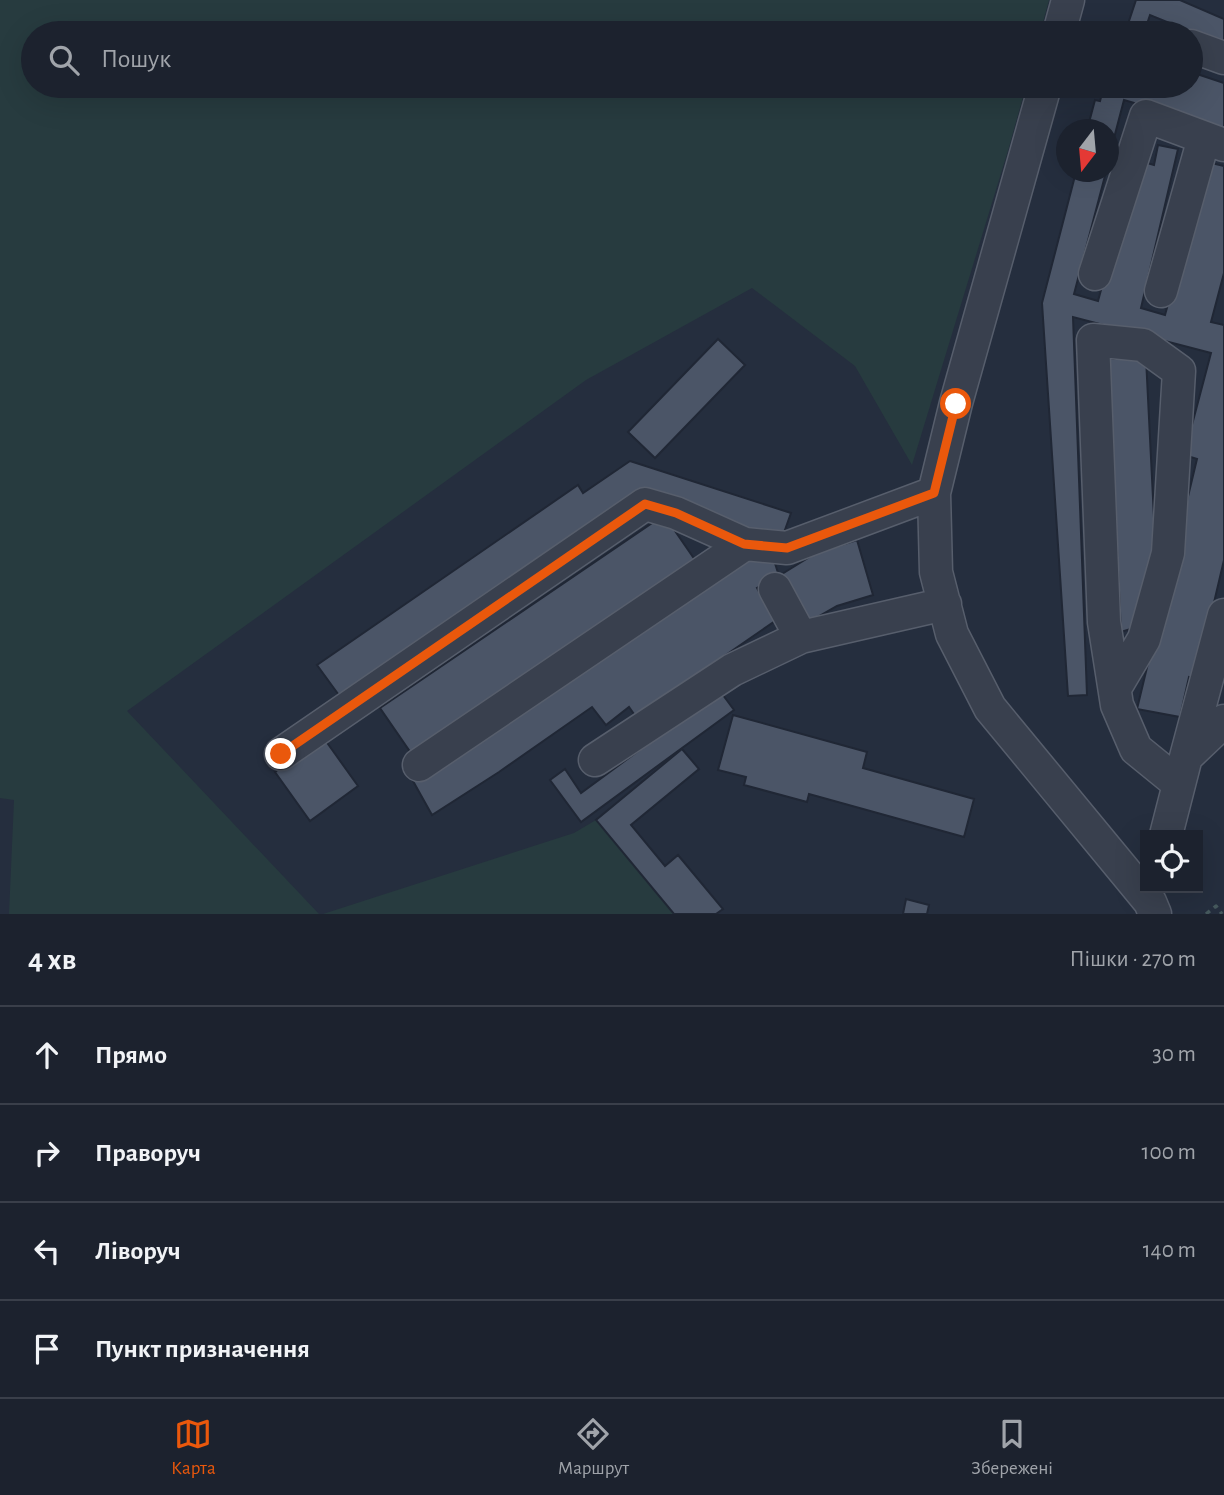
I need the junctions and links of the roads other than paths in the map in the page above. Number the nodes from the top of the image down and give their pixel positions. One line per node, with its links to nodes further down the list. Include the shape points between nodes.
1 (1069, 0): 2 (street)
2 (1063, 21)
3 (1203, 50): 4 (street)
4 (1224, 58)
5 (1042, 98): 9 (street)
6 (1214, 142): 7 (street, via 1146,116); 8 (street)
7 (1095, 274)
8 (1161, 290)
9 (934, 493): 10 (street, via 787,548); 12 (street, via 936,572)
10 (744, 544): 17 (street, via 645,504); 19 (street)
11 (775, 589): 14 (street)
12 (944, 604): 14 (street); 22 (street, via 952,634 990,708)
13 (1224, 615): 20 (street)
14 (801, 637): 18 (street, via 732,670)
15 (1115, 688): 15 (street, via 1104,622 1093,340 1143,345 1179,371 1168,553 1144,639); 20 (street, via 1117,705 1136,749)
16 (1224, 722): 20 (street)
17 (281, 754)
18 (595, 761)
19 (419, 765)
20 (1182, 771): 21 (street)
21 (1167, 830)
22 (1155, 906)

